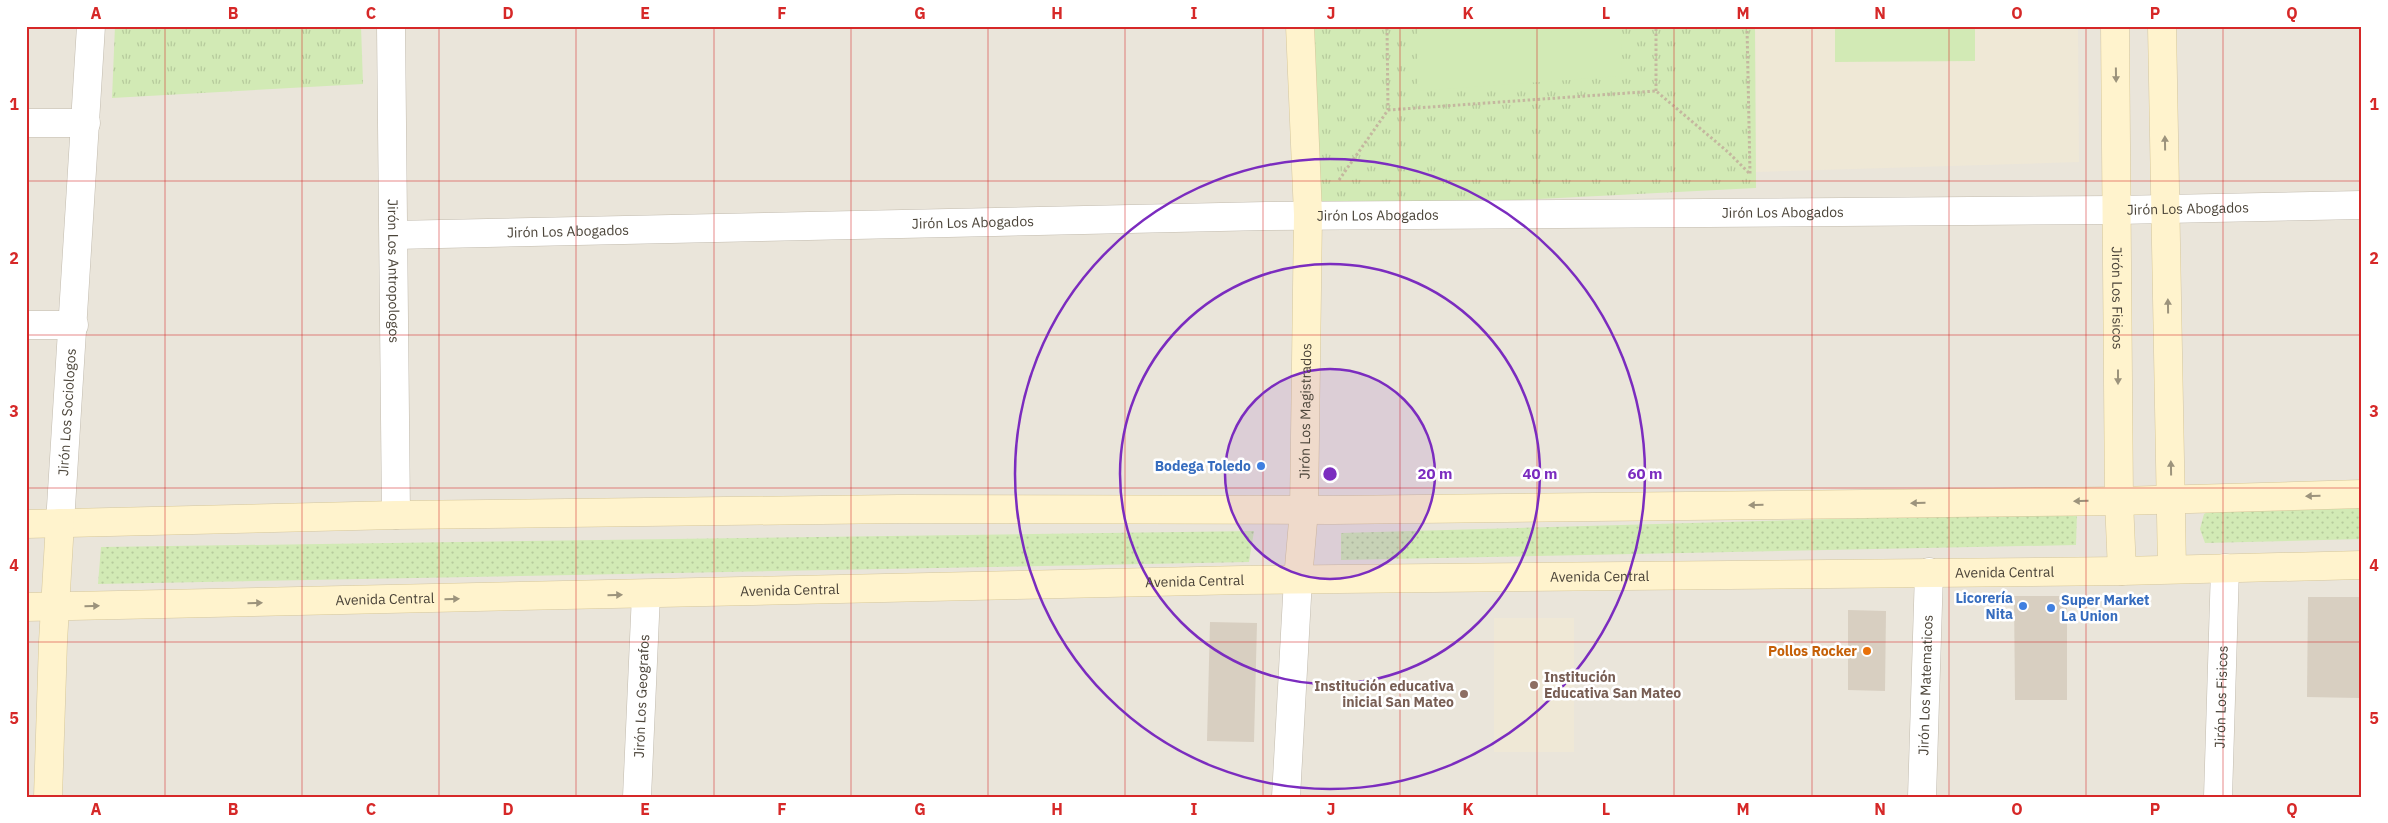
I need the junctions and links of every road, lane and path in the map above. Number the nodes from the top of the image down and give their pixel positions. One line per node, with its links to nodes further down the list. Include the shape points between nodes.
1 (91, 26): 12 (street, Jirón Los Sociologos)
2 (391, 26): 18 (street, Jirón Los Antropologos)
3 (1300, 26): 17 (main road, Jirón Los Magistrados)
4 (1387, 26): 10 (path)
5 (1656, 26): 9 (path)
6 (1747, 26): 9 (path, via 1750,174)
7 (2115, 26): 16 (main road, Jirón Los Fisicos, one-way to 16)
8 (2162, 26): 15 (main road, one-way to 8)
9 (1656, 91): 10 (path)
10 (1388, 110): 13 (path)
11 (26, 123): 12 (street)
12 (86, 123): 20 (street, Jirón Los Sociologos)
13 (1334, 188)
14 (2362, 205): 15 (street, Jirón Los Abogados)
15 (2166, 209): 16 (street, Jirón Los Abogados); 22 (main road, one-way to 15)
16 (2117, 210): 17 (street, Jirón Los Abogados); 23 (main road, Jirón Los Fisicos, one-way to 23)
17 (1308, 215): 18 (street, Jirón Los Abogados); 24 (main road, Jirón Los Magistrados)
18 (394, 235): 25 (street, Jirón Los Antropologos)
19 (26, 325): 20 (street)
20 (74, 325): 26 (street, Jirón Los Sociologos)
21 (2362, 494): 22 (main road, one-way to 22)
22 (2172, 500): 23 (main road); 30 (main road)
23 (2119, 501): 24 (main road, one-way to 24); 31 (main road, Jirón Los Fisicos)
24 (1304, 510): 25 (main road, via 899,509); 33 (main road, Jirón Los Magistrados)
25 (396, 515): 26 (main road)
26 (60, 523): 27 (main road); 36 (main road, Jirón Los Sociologos)
27 (26, 524)
28 (2362, 565): 29 (main road, Avenida Central)
29 (2225, 568): 30 (main road, Avenida Central); 41 (street, Jirón Los Fisicos)
30 (2172, 569): 31 (main road, Avenida Central)
31 (2122, 571): 32 (main road, Avenida Central)
32 (1929, 572): 33 (main road, Avenida Central); 40 (street, Jirón Los Matematicos)
33 (1298, 579): 34 (main road, Avenida Central); 39 (street, Jirón Los Magistrados)
34 (646, 594): 36 (main road, Avenida Central, one-way to 34); 38 (street, Jirón Los Geografos)
35 (26, 607): 36 (main road, Avenida Central)
36 (55, 608): 37 (main road, Jirón Los Sociologos)
37 (48, 797)
38 (637, 797)
39 (1286, 797)
40 (1922, 797)
41 (2218, 797)

